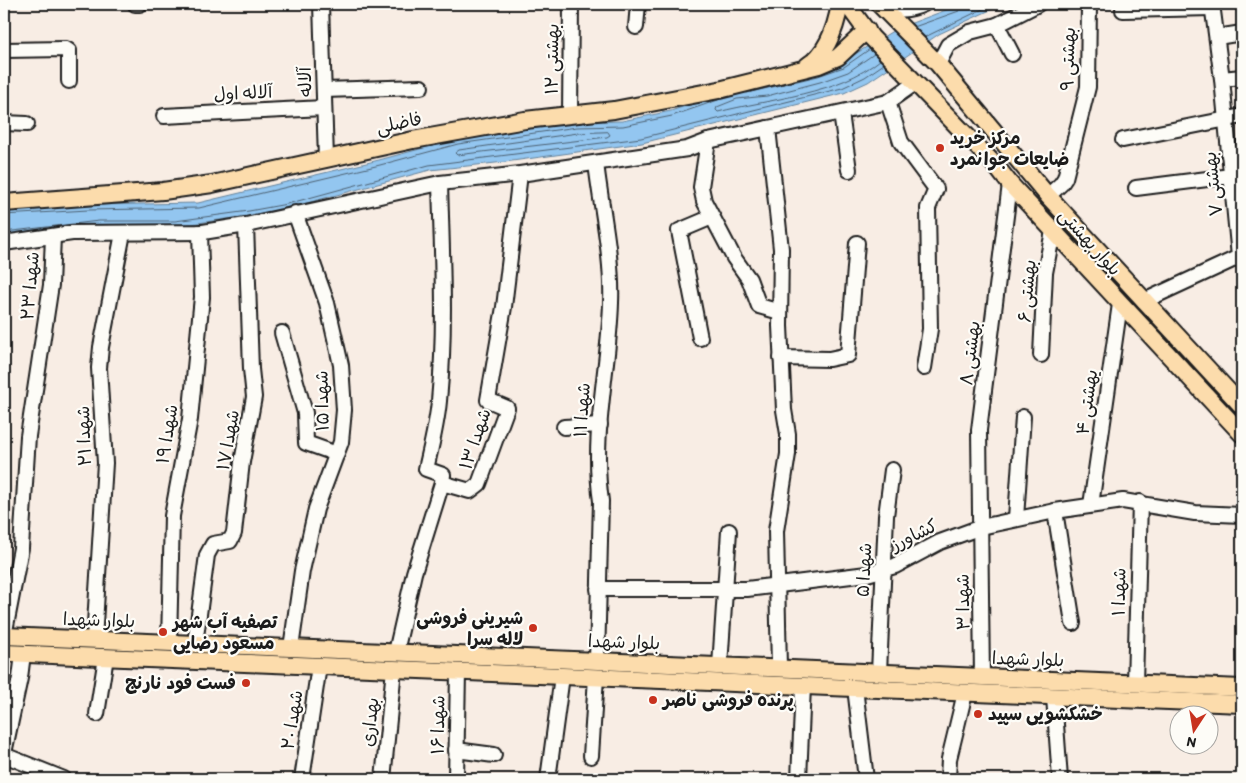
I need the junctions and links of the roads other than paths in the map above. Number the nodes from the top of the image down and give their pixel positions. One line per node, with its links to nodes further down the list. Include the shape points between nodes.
1 (135, 4): 2 (street)
2 (140, 4)
3 (321, 4): 28 (street, آلاله)
4 (571, 4): 32 (street, بهشتی ۱۲)
5 (638, 4): 15 (street)
6 (840, 4): 22 (main road, فاضلی, via 826,46 817,60)
7 (847, 4): 17 (main road, بلوار بهشتی)
8 (924, 4): 11 (street, via 911,10)
9 (1038, 4): 14 (street)
10 (1089, 4): 54 (street, بهشتی ۹, via 1088,87 1065,178)
11 (880, 5): 21 (main road, بلوار بهشتی)
12 (1212, 6): 13 (street); 18 (street, بهشتی ۷)
13 (1123, 10)
14 (997, 25): 20 (street); 21 (street, via 970,32 948,45)
15 (636, 27)
16 (1242, 33): 18 (street)
17 (869, 34): 22 (main road, فاضلی, via 838,56); 25 (main road, بلوار بهشتی)
18 (1217, 37): 24 (street, بهشتی ۷)
19 (4, 50): 26 (street, via 66,49 70,52)
20 (1012, 54)
21 (935, 61): 39 (main road, بلوار بهشتی)
22 (800, 69): 32 (main road, فاضلی, via 710,91 614,110)
23 (1242, 77): 24 (street)
24 (1222, 79): 35 (street, بهشتی ۷)
25 (913, 80): 29 (street); 42 (main road, بلوار بهشتی)
26 (69, 81)
27 (420, 86): 28 (street)
28 (324, 90): 30 (street, آلاله)
29 (888, 102): 31 (street); 74 (street, via 901,142 936,189 928,208 930,329)
30 (324, 108): 33 (street, آلاله اول); 45 (street, آلاله)
31 (842, 113): 38 (street); 48 (street)
32 (570, 115): 45 (main road, فاضلی, via 460,131)
33 (164, 116)
34 (1242, 116): 35 (street)
35 (1225, 118): 40 (street); 44 (street, بهشتی ۷)
36 (4, 123): 37 (street)
37 (27, 124)
38 (768, 128): 41 (street); 69 (street, via 781,249)
39 (995, 134): 42 (main road); 43 (main road, بلوار بهشتی)
40 (1123, 140)
41 (708, 141): 46 (street, via 687,149); 58 (street, via 701,187)
42 (978, 148): 47 (main road, بلوار بهشتی)
43 (1009, 151): 47 (main road); 54 (main road, بلوار بهشتی)
44 (1236, 154): 50 (street, بهشتی ۷)
45 (326, 159): 56 (main road, فاضلی, via 212,184 163,191)
46 (596, 163): 49 (street); 77 (street, شهدا ۱۱, via 611,302)
47 (996, 166): 52 (main road, بلوار بهشتی)
48 (849, 170)
49 (520, 174): 51 (street); 82 (street, شهدا ۱۳, via 504,307 488,400 507,408 479,484 470,491)
50 (1231, 176): 53 (street); 55 (street, بهشتی ۷)
51 (440, 183): 57 (street); 82 (street, via 443,325 439,403 426,469 443,475)
52 (1010, 184): 60 (main road, بلوار بهشتی); 88 (street, بهشتی ۸, via 979,430)
53 (1136, 188)
54 (1048, 196): 67 (main road, بلوار بهشتی)
55 (1238, 200): 66 (street, بهشتی ۷)
56 (4, 203)
57 (295, 214): 59 (street); 80 (street, شهدا ۱۵, via 327,302 341,365 344,410)
58 (712, 217): 69 (street, via 749,279 759,306); 71 (street, via 679,231)
59 (246, 225): 61 (street); 99 (street, شهدا ۱۷, via 250,369 254,397 234,534 230,541 213,544 206,555)
60 (1053, 231): 68 (main road, بلوار بهشتی); 72 (street, بهشتی ۶, via 1045,273)
61 (200, 232): 62 (street); 98 (street, شهدا ۱۹, via 202,297 190,418 172,516)
62 (124, 233): 63 (street); 96 (street, شهدا ۲۱, via 100,360 104,463)
63 (53, 236): 64 (street); 95 (street, شهدا ۲۳, via 51,285 28,436 21,548)
64 (4, 243)
65 (856, 243): 73 (street, via 848,355)
66 (1240, 245): 67 (street, بهشتی ۷, via 1239,257)
67 (1144, 301): 75 (main road, بلوار بهشتی)
68 (1120, 304): 79 (main road, بلوار بهشتی); 84 (street, یهشتی ۴)
69 (780, 312): 73 (street)
70 (282, 332): 80 (street, via 305,413 306,442)
71 (700, 338)
72 (1041, 355)
73 (781, 358): 91 (street, via 788,454 776,530)
74 (924, 368)
75 (1242, 406)
76 (1023, 416): 87 (street)
77 (600, 425): 78 (street); 92 (street, شهدا ۱۱)
78 (564, 427)
79 (1242, 434)
80 (337, 454): 100 (street, شهدا ۱۵, via 316,509 302,571)
81 (892, 470): 90 (street, شهدا ۵)
82 (442, 483): 101 (street, شهدا ۱۳, via 414,573)
83 (1140, 502): 84 (street, کشاورز); 86 (street, کشاورز, via 1195,513); 116 (street, شهدا ۱)
84 (1090, 504): 85 (street, کشاورز)
85 (1055, 511): 87 (street, کشاورز); 94 (street)
86 (1242, 515)
87 (1016, 518): 88 (street, کشاورز)
88 (981, 526): 90 (street, کشاورز); 114 (street, شهدا ۳)
89 (729, 531): 93 (street)
90 (882, 570): 91 (street, کشاورز); 112 (street, شهدا ۵)
91 (778, 586): 93 (street, کشاورز); 109 (street)
92 (598, 589): 93 (street, کشاورز); 106 (street, شهدا ۱۱)
93 (725, 590): 108 (street)
94 (1073, 623)
95 (4, 636): 96 (main road, بلوار شهدا)
96 (94, 640): 97 (main road, بلوار شهدا)
97 (124, 641): 98 (main road, بلوار شهدا); 105 (main road)
98 (169, 643): 99 (main road, بلوار شهدا)
99 (195, 644): 100 (main road, بلوار شهدا)
100 (291, 648): 101 (main road, بلوار شهدا)
101 (396, 652): 106 (main road, بلوار شهدا)
102 (4, 653): 103 (main road, بلوار شهدا)
103 (23, 654): 104 (main road, بلوار شهدا); 125 (street)
104 (106, 657): 105 (main road, بلوار شهدا); 123 (street)
105 (124, 658): 107 (main road, بلوار شهدا)
106 (597, 660): 108 (main road, بلوار شهدا)
107 (319, 666): 110 (main road, بلوار شهدا); 129 (street, شهدا ۲۰)
108 (720, 666): 109 (main road, بلوار شهدا)
109 (779, 668): 112 (main road, بلوار شهدا)
110 (394, 669): 111 (main road, بلوار شهدا); 130 (street, بهداری)
111 (458, 672): 113 (main road, بلوار شهدا); 124 (street, شهدا ۱۶)
112 (879, 672): 114 (main road, بلوار شهدا)
113 (562, 676): 115 (main road, بلوار شهدا); 132 (street)
114 (982, 677): 116 (main road, بلوار شهدا)
115 (596, 678): 117 (main road, بلوار شهدا); 127 (street)
116 (1135, 683): 119 (main road, بلوار شهدا)
117 (803, 686): 118 (main road, بلوار شهدا); 133 (street)
118 (855, 688): 120 (main road, بلوار شهدا); 134 (street)
119 (1242, 688)
120 (965, 693): 121 (main road, بلوار شهدا); 135 (street)
121 (1054, 697): 122 (main road, بلوار شهدا); 136 (street)
122 (1242, 704)
123 (97, 714)
124 (456, 750): 126 (street); 131 (street, شهدا ۱۶)
125 (4, 754): 128 (street)
126 (494, 755)
127 (591, 756)
128 (64, 779)
129 (302, 779)
130 (383, 779)
131 (456, 779)
132 (548, 779)
133 (799, 779)
134 (866, 779)
135 (948, 779)
136 (1060, 779)

